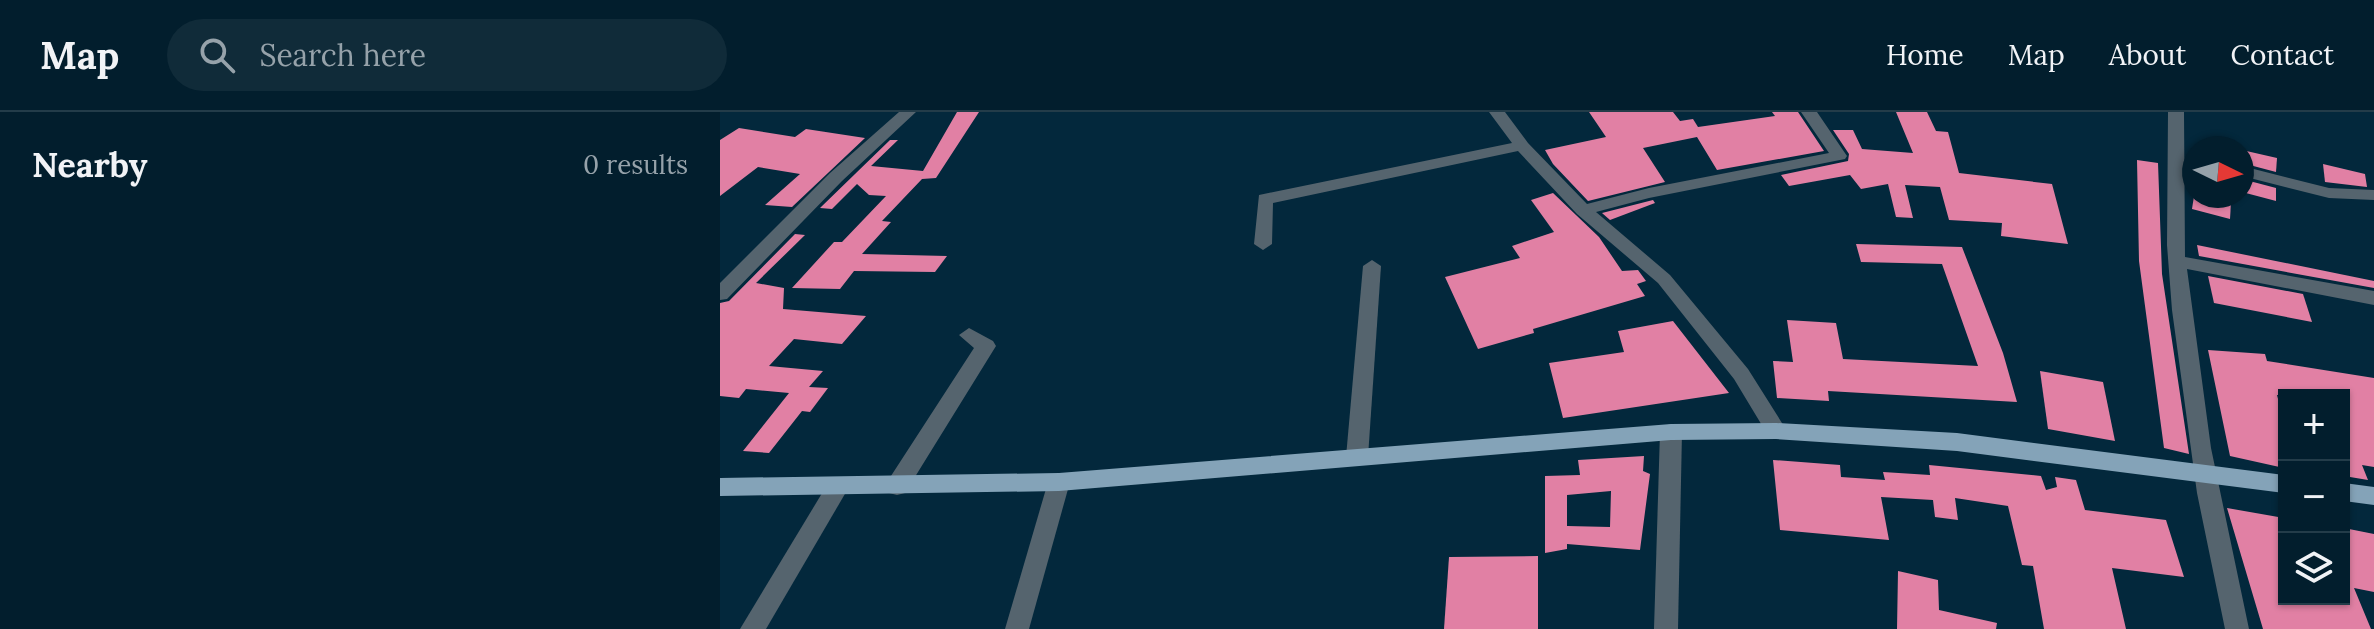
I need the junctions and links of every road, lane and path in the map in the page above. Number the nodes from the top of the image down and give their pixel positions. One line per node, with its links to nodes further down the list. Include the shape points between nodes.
1 (908, 112): 14 (street)
2 (1497, 112): 6 (street)
3 (1809, 112): 10 (street, via 1839,156)
4 (2176, 112): 5 (street)
5 (2182, 139)
6 (1522, 146): 10 (street); 11 (street, via 1265,199)
7 (2254, 174): 8 (street, via 2329,193)
8 (2374, 195)
9 (2182, 203): 12 (street)
10 (1583, 210): 17 (street, via 1664,279 1741,374)
11 (1263, 244)
12 (2177, 261): 15 (street); 20 (street)
13 (1372, 266): 19 (street)
14 (720, 294)
15 (2374, 298)
16 (969, 335): 23 (street, via 986,346)
17 (1776, 431): 18 (main road); 20 (main road, via 1957,442)
18 (1671, 432): 19 (main road); 30 (street)
19 (1357, 457): 21 (main road)
20 (2204, 472): 22 (main road); 31 (street)
21 (1059, 482): 23 (main road); 29 (street)
22 (2278, 483)
23 (897, 486): 25 (main road)
24 (720, 487): 25 (main road)
25 (838, 487): 28 (street)
26 (2350, 493): 27 (main road)
27 (2374, 496)
28 (752, 629)
29 (1017, 629)
30 (1666, 629)
31 (2237, 629)

